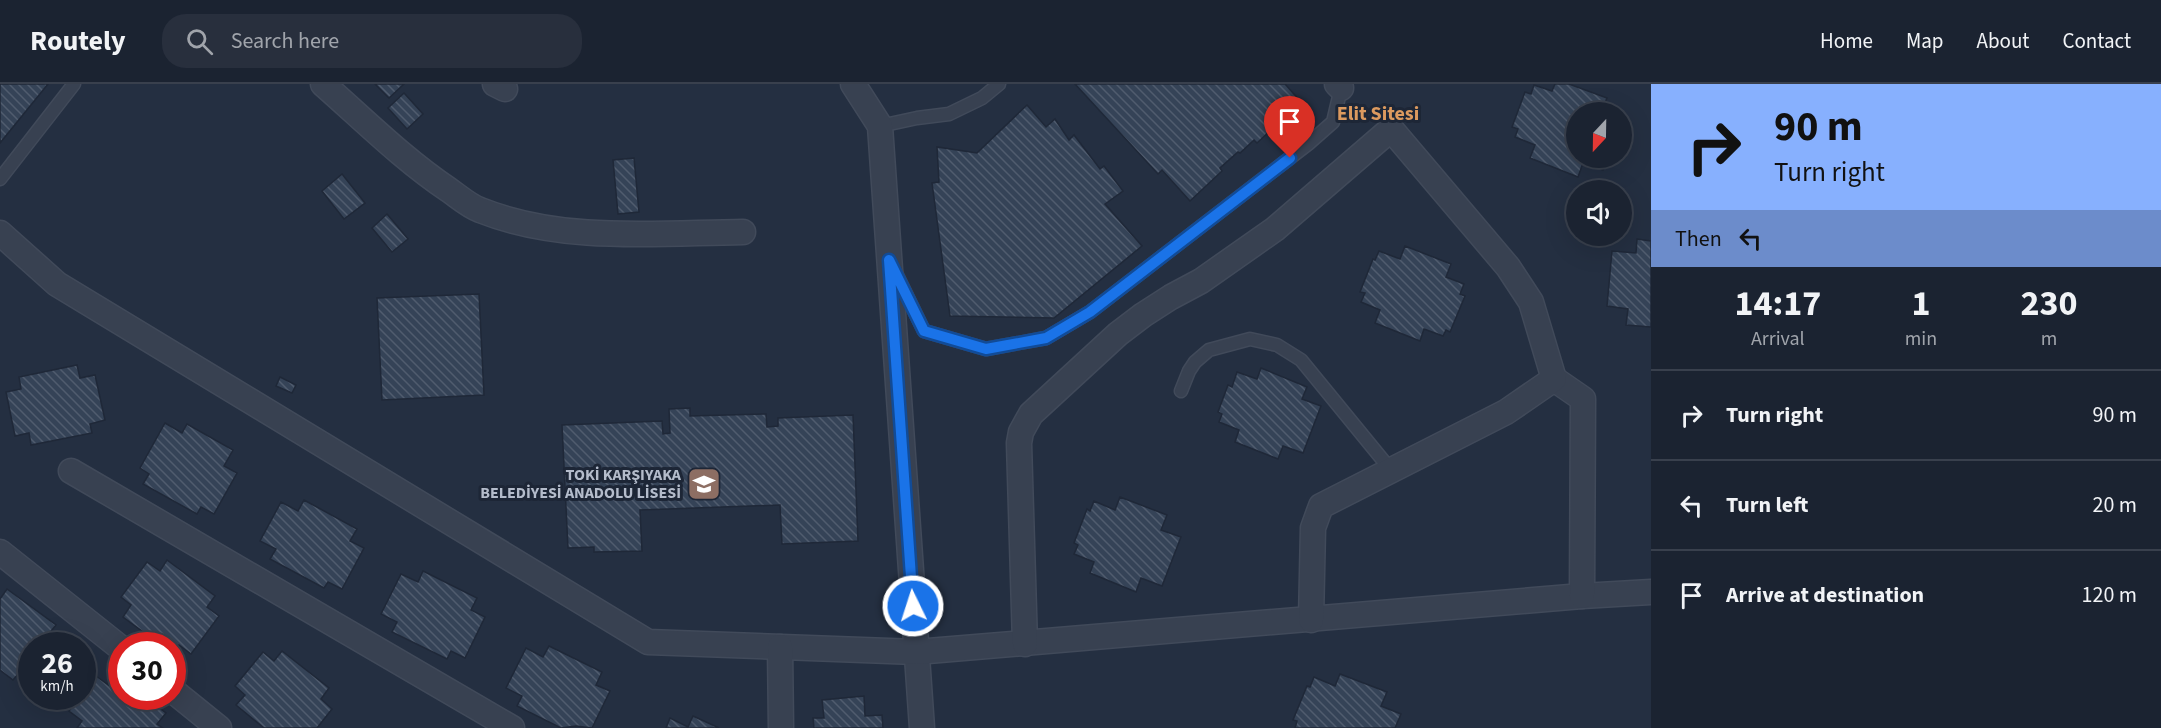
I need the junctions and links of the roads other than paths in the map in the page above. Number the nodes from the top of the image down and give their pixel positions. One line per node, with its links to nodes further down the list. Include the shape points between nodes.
1 (74, 84): 7 (lane)
2 (323, 84): 8 (street, via 425,174 478,210 561,231)
3 (853, 84): 6 (street)
4 (999, 84): 6 (lane, via 982,98 949,114)
5 (1341, 85): 10 (lane, via 1333,122 1308,144 1090,312 1046,338 986,349 924,331)
6 (880, 126): 10 (street)
7 (0, 179)
8 (743, 232)
9 (0, 233): 21 (street, via 57,284 648,642)
10 (889, 260): 22 (street)
11 (1554, 379): 13 (street, via 1506,412); 17 (street, via 1583,399); 20 (street, via 1531,302 1514,276 1390,129 1275,229 1118,334 1025,422 1019,443)
12 (1181, 391): 13 (lane, via 1195,362 1209,350 1250,339 1277,345 1301,360)
13 (1391, 470): 18 (street, via 1321,506 1313,528)
14 (71, 471): 25 (street)
15 (0, 552): 19 (street)
16 (1651, 592): 17 (street)
17 (1582, 596): 18 (street)
18 (1311, 620): 20 (street)
19 (108, 638)
20 (1025, 644): 22 (street)
21 (780, 647): 22 (street); 26 (street)
22 (916, 652): 27 (street)
23 (186, 701): 24 (street)
24 (219, 728)
25 (512, 728)
26 (781, 728)
27 (922, 728)

